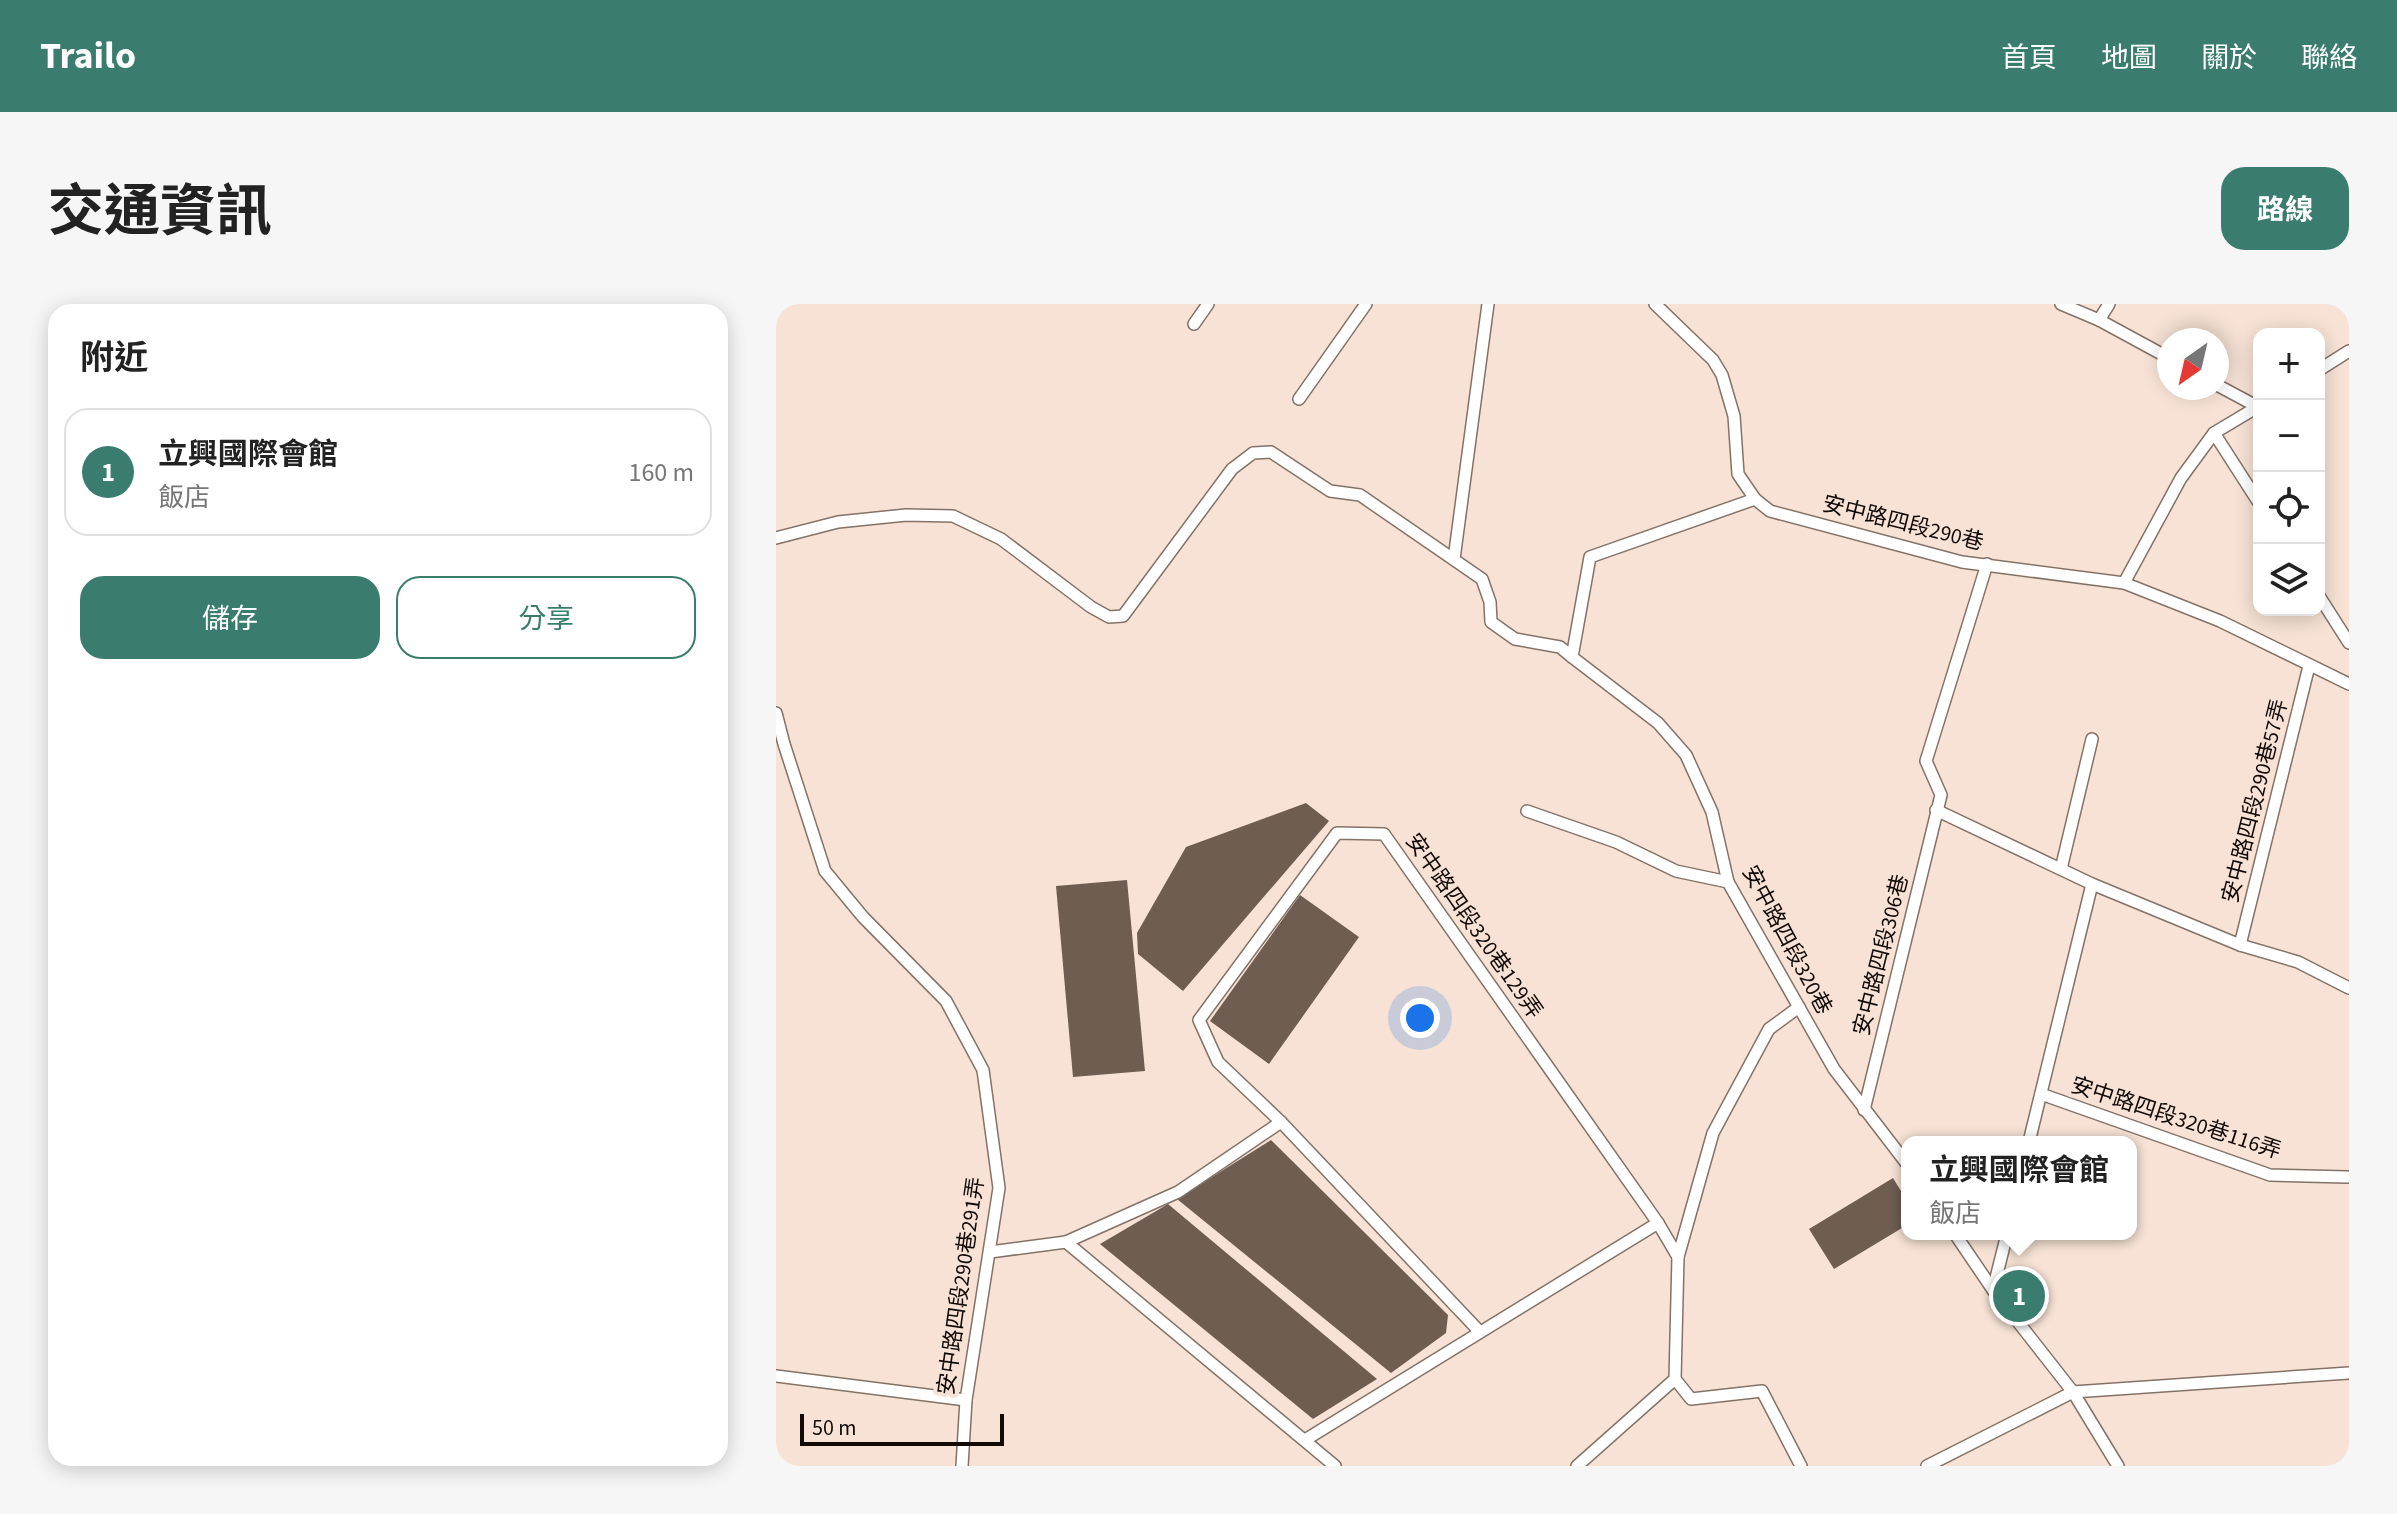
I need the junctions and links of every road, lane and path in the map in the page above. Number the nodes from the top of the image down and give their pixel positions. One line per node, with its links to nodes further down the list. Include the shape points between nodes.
1 (1208, 304): 8 (lane)
2 (1366, 304): 13 (lane)
3 (1488, 304): 20 (lane)
4 (1655, 304): 18 (lane, via 1722,375 1734,416 1738,474)
5 (2061, 304): 7 (lane)
6 (2109, 304): 7 (lane)
7 (2099, 320): 9 (lane)
8 (1194, 324)
9 (2157, 351)
10 (2349, 351): 11 (lane)
11 (2325, 366)
12 (2229, 391): 14 (lane)
13 (1299, 399)
14 (2253, 403)
15 (2253, 409): 16 (lane)
16 (2214, 433): 17 (lane); 22 (lane, via 2181,478)
17 (2253, 494)
18 (1755, 499): 21 (lane, 安中路四段290巷, via 1770,511); 25 (lane, via 1590,557)
19 (776, 538): 20 (lane, 安中路四段320巷, via 838,522 953,516 1001,539 1091,607 1109,617 1123,616 1232,469 1253,453 1271,452 1330,491 1360,495)
20 (1454, 559): 25 (lane, 安中路四段320巷, via 1482,579 1491,622 1515,639 1560,647)
21 (1987, 564): 22 (lane, 安中路四段290巷); 31 (lane, via 1926,761 1941,795)
22 (2124, 583): 26 (lane, 安中路四段290巷, via 2220,621)
23 (2325, 605): 24 (lane)
24 (2349, 643)
25 (1572, 657): 34 (lane, 安中路四段320巷, via 1658,723 1686,755 1712,812)
26 (2309, 666): 27 (lane, 安中路四段290巷); 36 (lane, 安中路四段290巷57弄)
27 (2349, 684)
28 (776, 713): 30 (lane, 安中路四段290巷291弄)
29 (2092, 739): 33 (lane)
30 (780, 749): 49 (lane, 安中路四段290巷291弄, via 825,871 946,1001 983,1070 999,1188)
31 (1936, 810): 33 (lane); 40 (lane, 安中路四段306巷)
32 (1527, 811): 34 (lane, via 1616,842 1676,871)
33 (2061, 869): 35 (lane)
34 (1728, 882): 38 (lane, 安中路四段320巷)
35 (2092, 884): 36 (lane); 39 (lane, 安中路四段320巷116弄)
36 (2240, 945): 37 (lane, via 2298,962)
37 (2349, 988)
38 (1799, 1007): 40 (lane, 安中路四段320巷); 50 (lane, via 1769,1029 1713,1133)
39 (2041, 1094): 42 (lane, 安中路四段320巷116弄); 44 (lane, 安中路四段320巷116弄, via 2270,1175)
40 (1864, 1110): 43 (lane, 安中路四段320巷)
41 (1281, 1122): 45 (lane, 安中路四段320巷129弄, via 1218,1062 1199,1020 1337,833 1384,834); 48 (lane, via 1178,1192); 52 (lane, 安中路四段320巷129弄)
42 (2030, 1136)
43 (1901, 1156)
44 (2347, 1177)
45 (1658, 1223): 50 (lane, 安中路四段320巷129弄); 52 (lane)
46 (1959, 1240): 51 (lane)
47 (2006, 1240): 51 (lane)
48 (1066, 1242): 49 (lane); 58 (lane)
49 (990, 1252): 57 (lane, 安中路四段290巷291弄)
50 (1678, 1257): 55 (lane)
51 (1993, 1290): 56 (lane)
52 (1480, 1332): 58 (lane)
53 (2349, 1373): 56 (lane)
54 (776, 1376): 57 (lane)
55 (1675, 1379): 61 (lane); 62 (lane, via 1691,1399 1762,1391)
56 (2073, 1392): 63 (lane); 64 (lane)
57 (966, 1400): 59 (lane, 安中路四段290巷291弄)
58 (1305, 1440): 60 (lane)
59 (962, 1466)
60 (1335, 1466)
61 (1577, 1466)
62 (1801, 1466)
63 (1927, 1466)
64 (2118, 1466)

